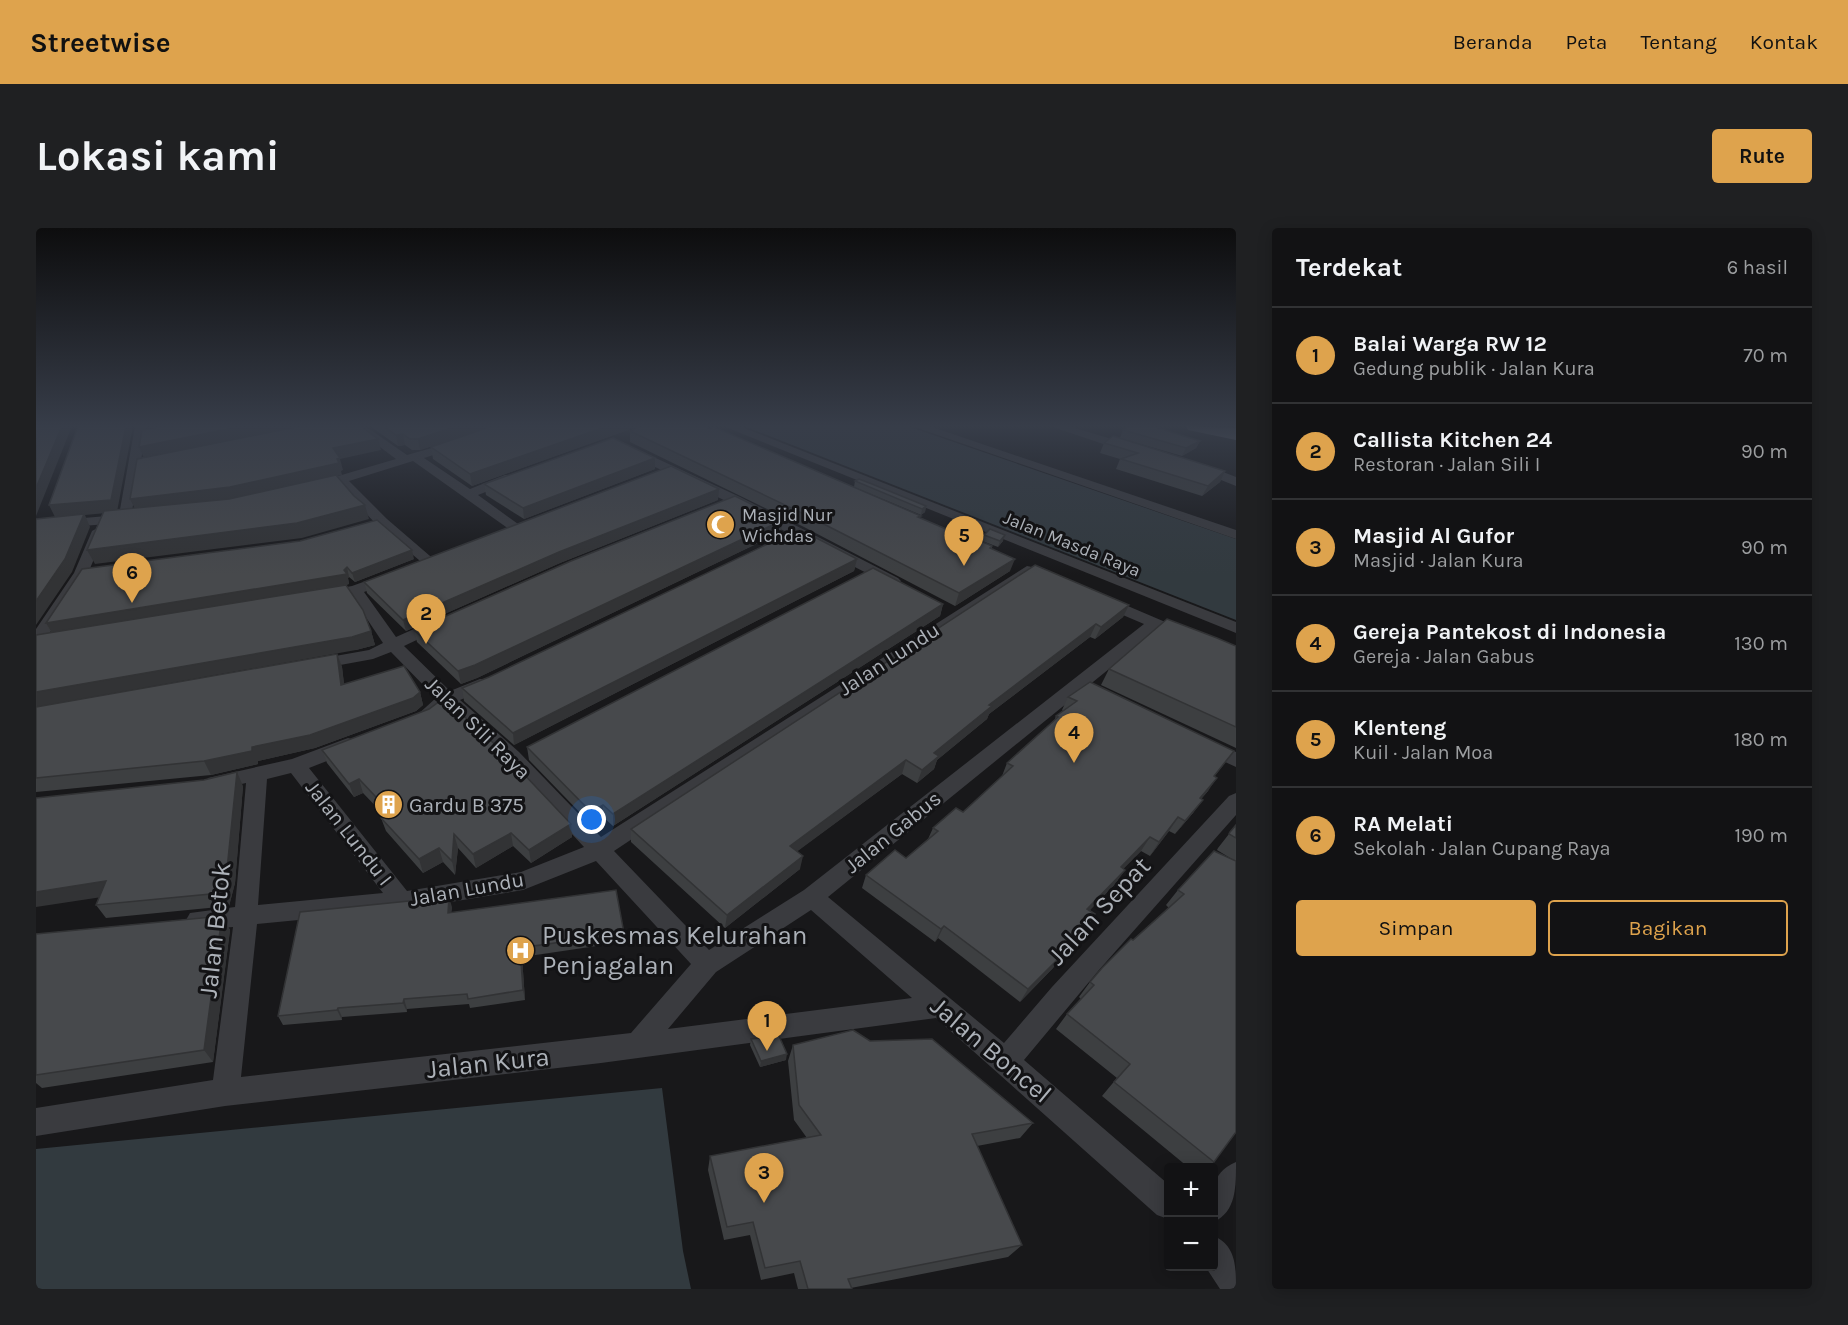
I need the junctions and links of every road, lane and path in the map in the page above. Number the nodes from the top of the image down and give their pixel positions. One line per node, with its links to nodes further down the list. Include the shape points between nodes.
1 (133, 476): 17 (street, via 130,518)
2 (357, 476): 11 (street)
3 (437, 476): 14 (street)
4 (517, 476): 14 (street)
5 (656, 476): 10 (street)
6 (683, 476): 15 (street)
7 (853, 476): 33 (street, Jalan Masda Raya)
8 (1062, 476): 23 (street)
9 (1222, 476): 12 (street)
10 (649, 478)
11 (342, 480): 13 (street); 29 (street, via 375,524 435,560)
12 (1236, 482)
13 (308, 490)
14 (467, 495): 20 (street)
15 (735, 500): 16 (street); 21 (street)
16 (715, 507)
17 (104, 520): 18 (street); 35 (street, via 86,573)
18 (42, 522)
19 (531, 523): 20 (street)
20 (518, 529): 22 (street)
21 (798, 532): 24 (street); 25 (street)
22 (502, 535)
23 (1236, 535)
24 (782, 539)
25 (872, 570): 27 (street); 28 (street)
26 (1027, 570): 50 (street, Jalan Lundu, via 951,613)
27 (852, 581)
28 (904, 587)
29 (355, 590): 31 (street); 36 (street, Jalan Sili Raya)
30 (1091, 596): 39 (street, Jalan Gabus, via 1165,627)
31 (308, 598)
32 (457, 615): 36 (street)
33 (1236, 628)
34 (60, 639): 35 (street)
35 (36, 642)
36 (393, 645): 37 (street, via 373,654); 41 (street, Jalan Sili Raya)
37 (292, 669)
38 (495, 678): 41 (street)
39 (1078, 683): 40 (street); 51 (street, Jalan Gabus)
40 (1099, 693)
41 (447, 699): 42 (street, via 424,717); 50 (street, Jalan Sili Raya, via 521,752)
42 (402, 725)
43 (370, 737): 46 (street)
44 (1194, 739): 45 (street)
45 (1236, 760)
46 (296, 765): 47 (street); 52 (street, Jalan Lundu I)
47 (257, 774): 48 (street); 53 (street, Jalan Betok)
48 (199, 785)
49 (1236, 801): 58 (street, Jalan Sepat, via 1202,855 1040,1018)
50 (600, 850): 52 (street, Jalan Lundu, via 523,881); 55 (street, Jalan Sili Raya)
51 (812, 897): 55 (street, Jalan Gabus); 56 (street, Jalan Boncel)
52 (402, 901): 53 (street, Jalan Lundu)
53 (246, 915): 54 (street, Jalan Lundu); 59 (street, Jalan Betok)
54 (176, 922)
55 (707, 964): 57 (street, Jalan Gabus)
56 (940, 1006): 57 (street, Jalan Kura); 58 (street, Jalan Boncel)
57 (638, 1045): 59 (street, Jalan Kura)
58 (1006, 1062): 62 (street, Jalan Boncel)
59 (225, 1092): 60 (street, Jalan Kura)
60 (36, 1122)
61 (1236, 1177): 63 (street)
62 (1164, 1200)
63 (1218, 1202)
64 (1218, 1258): 65 (street)
65 (1236, 1284)

